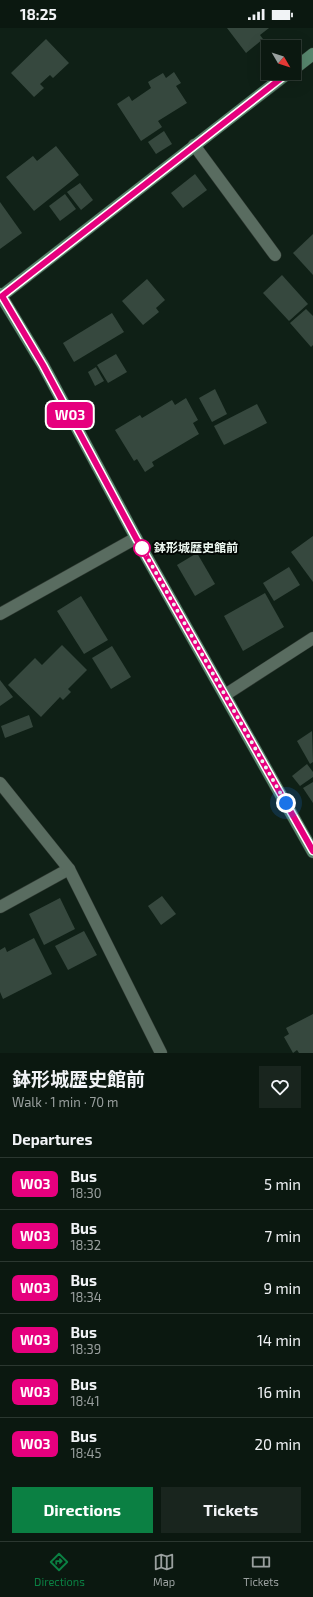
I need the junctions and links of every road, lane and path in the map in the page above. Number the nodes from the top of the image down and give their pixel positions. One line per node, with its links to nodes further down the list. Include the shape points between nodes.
1 (313, 54): 2 (main road)
2 (301, 63)
3 (279, 80): 4 (main road)
4 (194, 145): 5 (street); 6 (main road)
5 (275, 255)
6 (1, 296): 7 (main road, via 43,365)
7 (136, 538): 8 (street); 10 (main road)
8 (0, 614)
9 (313, 638): 10 (street)
10 (225, 695): 12 (main road)
11 (0, 783): 13 (street)
12 (313, 852)
13 (69, 869): 14 (street); 15 (street)
14 (0, 907)
15 (161, 1053)

